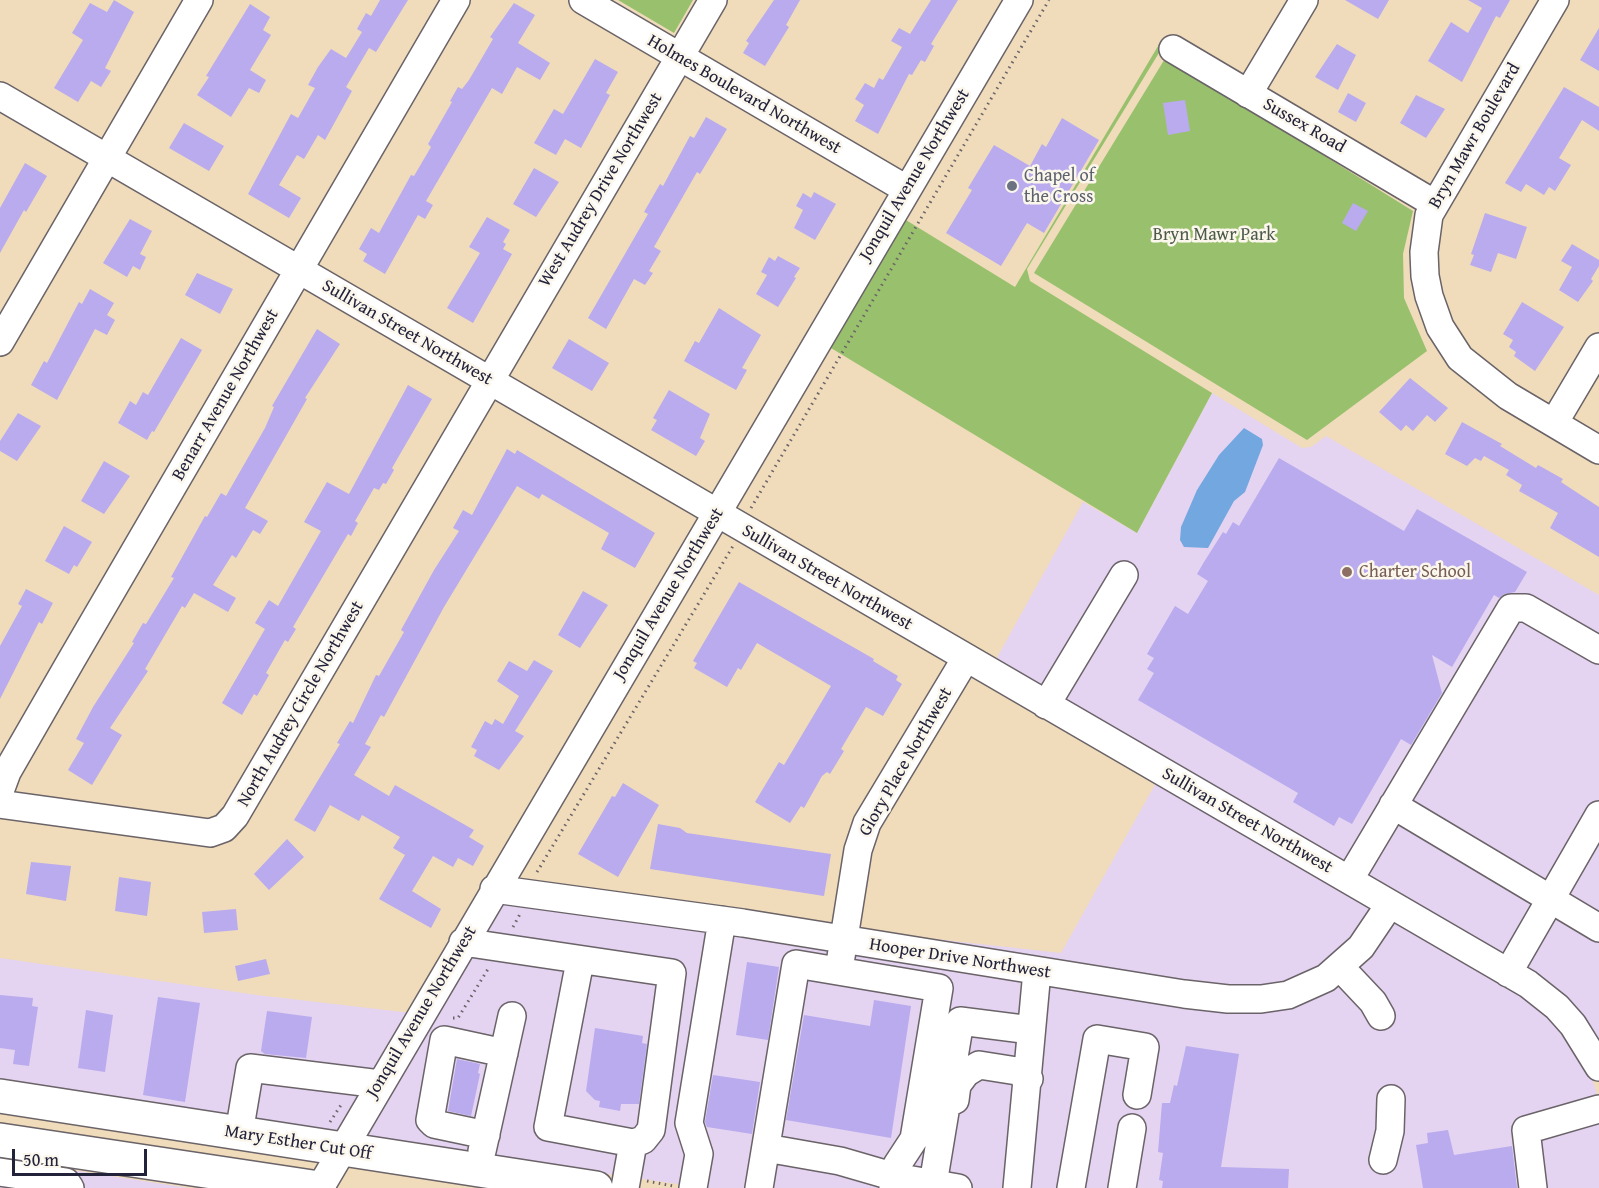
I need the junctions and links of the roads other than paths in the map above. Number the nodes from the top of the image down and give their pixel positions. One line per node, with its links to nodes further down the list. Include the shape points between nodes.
1 (199, 0): 12 (street)
2 (456, 0): 15 (street, Benarr Avenue Northwest)
3 (583, 0): 9 (street, Holmes Boulevard Northwest)
4 (713, 0): 9 (street, West Audrey Drive Northwest)
5 (1019, 0): 13 (street, Jonquil Avenue Northwest)
6 (1304, 0): 10 (street)
7 (1555, 0): 14 (street, Bryn Mawr Boulevard)
8 (1173, 49): 10 (street, Sussex Road)
9 (680, 57): 13 (street, Holmes Boulevard Northwest); 18 (street, West Audrey Drive Northwest)
10 (1248, 94): 14 (street, Sussex Road)
11 (0, 96): 12 (street, Sullivan Street Northwest)
12 (107, 159): 15 (street, Sullivan Street Northwest); 16 (street)
13 (906, 189): 21 (street, Jonquil Avenue Northwest)
14 (1435, 204): 19 (street, Bryn Mawr Boulevard, via 1429,215 1424,260 1428,296 1440,327 1471,370)
15 (299, 270): 18 (street, Sullivan Street Northwest); 26 (street, Benarr Avenue Northwest, via 60,679 7,772)
16 (0, 342)
17 (1599, 347): 19 (street)
18 (489, 381): 21 (street, Sullivan Street Northwest); 27 (street, North Audrey Circle Northwest, via 267,764 224,828 210,833 154,827)
19 (1554, 423): 20 (street, Bryn Mawr Boulevard)
20 (1599, 450)
21 (716, 513): 24 (street, Sullivan Street Northwest); 31 (street, Jonquil Avenue Northwest)
22 (1124, 575): 25 (street)
23 (1599, 650): 28 (street, via 1526,608 1511,608)
24 (966, 658): 25 (street, Sullivan Street Northwest); 36 (street, Glory Place Northwest, via 867,823 858,850)
25 (1046, 705): 30 (street, Sullivan Street Northwest)
26 (0, 792)
27 (0, 804)
28 (1393, 806): 30 (street); 32 (street)
29 (1599, 815): 32 (street)
30 (1349, 880): 33 (street, Sullivan Street Northwest)
31 (494, 889): 34 (street, Hooper Drive Northwest); 37 (street, Jonquil Avenue Northwest)
32 (1550, 900): 35 (street); 43 (street)
33 (1389, 904): 40 (street, Hooper Drive Northwest, via 1361,947); 43 (street, Sullivan Street Northwest)
34 (722, 920): 36 (street, Hooper Drive Northwest); 73 (street, via 689,1123 699,1154)
35 (1599, 928)
36 (844, 940): 38 (street, Hooper Drive Northwest); 42 (street, Glory Place Northwest)
37 (463, 942): 39 (street); 48 (street, Jonquil Avenue Northwest)
38 (901, 949): 41 (street, Hooper Drive Northwest); 44 (street)
39 (580, 961): 61 (street, via 548,1127); 61 (street, via 672,973 651,1130 643,1140)
40 (1340, 967): 41 (street, Hooper Drive Northwest, via 1309,988 1261,999 1184,994); 46 (street)
41 (1037, 971): 47 (street)
42 (840, 972): 44 (street); 62 (street, via 796,964)
43 (1508, 973): 50 (street, Sullivan Street Northwest, via 1557,1007)
44 (896, 981): 68 (street, via 939,988 914,1139 897,1165)
45 (512, 1016): 49 (street)
46 (1381, 1016)
47 (1031, 1030): 51 (street); 67 (street, via 960,1022)
48 (430, 1034): 49 (street); 52 (street, Jonquil Avenue Northwest); 59 (street, via 429,1120)
49 (504, 1053): 59 (street)
50 (1599, 1067)
51 (1029, 1079): 67 (street, via 1017,1071 979,1065 966,1073 957,1085); 75 (street)
52 (380, 1084): 58 (street, via 250,1068); 63 (street, Jonquil Avenue Northwest)
53 (1137, 1095): 76 (street, via 1145,1047 1097,1039)
54 (0, 1096): 58 (main road, Mary Esther Cut Off)
55 (1390, 1099): 64 (street, via 1390,1131)
56 (1599, 1109): 78 (street, via 1526,1130)
57 (1131, 1128): 77 (street)
58 (239, 1133): 63 (main road, Mary Esther Cut Off)
59 (486, 1135): 65 (street)
60 (0, 1140): 70 (main road)
61 (633, 1143): 72 (street)
62 (766, 1148): 68 (street, via 840,1161); 74 (street)
63 (341, 1149): 65 (main road, Mary Esther Cut Off); 70 (street, Jonquil Avenue Northwest)
64 (1383, 1160)
65 (478, 1170): 71 (main road, Mary Esther Cut Off)
66 (0, 1172): 69 (street, via 66,1182)
67 (941, 1182): 68 (street)
68 (894, 1183)
69 (70, 1188)
70 (319, 1188)
71 (596, 1188)
72 (625, 1188)
73 (693, 1188)
74 (759, 1188)
75 (1017, 1188)
76 (1071, 1188)
77 (1122, 1188)
78 (1533, 1188)

